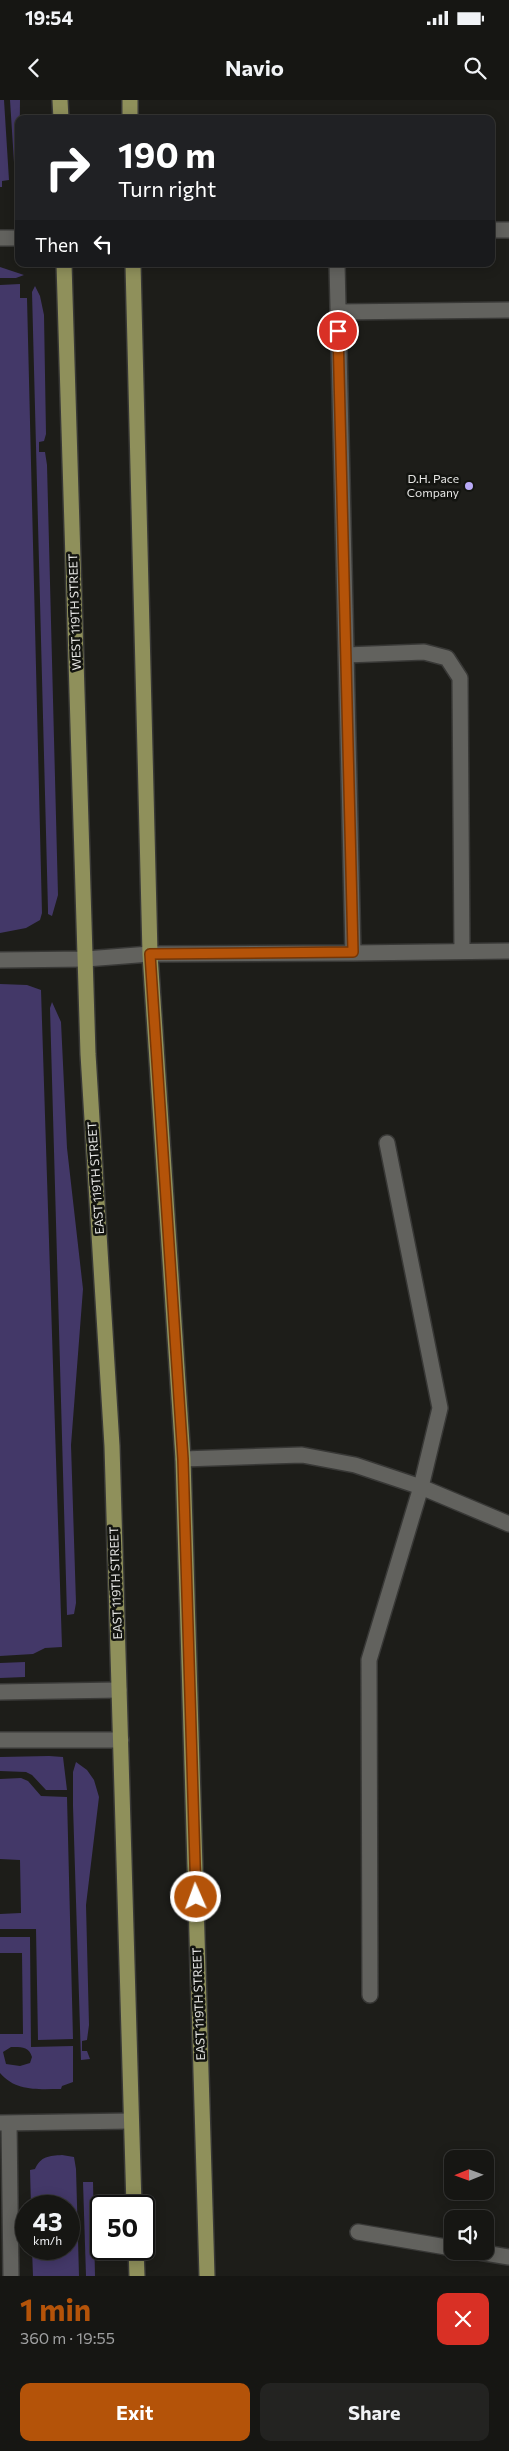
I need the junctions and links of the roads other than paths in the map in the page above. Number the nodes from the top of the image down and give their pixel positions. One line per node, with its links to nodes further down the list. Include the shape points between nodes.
1 (60, 100): 3 (main road)
2 (130, 100): 4 (main road)
3 (61, 115)
4 (130, 115)
5 (495, 230): 6 (street)
6 (509, 230)
7 (0, 238): 8 (street)
8 (15, 238)
9 (64, 267): 19 (main road, WEST 119TH STREET)
10 (134, 267): 18 (main road)
11 (337, 267): 13 (street)
12 (509, 310): 13 (street)
13 (338, 312): 14 (street)
14 (346, 656): 16 (street); 17 (street, via 424,652 447,658 460,678)
15 (509, 951): 17 (street)
16 (353, 952): 17 (street); 18 (street)
17 (462, 952)
18 (150, 954): 19 (street); 22 (main road, EAST 119TH STREET)
19 (86, 959): 20 (street); 25 (main road, EAST 119TH STREET, via 88,1054 112,1446)
20 (0, 960)
21 (387, 1144): 23 (street, via 440,1408)
22 (183, 1459): 23 (street, via 302,1455 355,1465); 40 (main road, EAST 119TH STREET)
23 (421, 1487): 24 (street); 29 (street, via 369,1660)
24 (509, 1524)
25 (119, 1690): 26 (street); 28 (main road, EAST 119TH STREET)
26 (0, 1692)
27 (0, 1740): 28 (street)
28 (121, 1740): 30 (main road, EAST 119TH STREET)
29 (370, 1995)
30 (130, 2121): 31 (street); 32 (main road, EAST 119TH STREET)
31 (5, 2123): 38 (street)
32 (133, 2195)
33 (358, 2232): 34 (street)
34 (444, 2247)
35 (494, 2254): 36 (street)
36 (509, 2257)
37 (136, 2260): 39 (main road)
38 (12, 2276)
39 (137, 2276)
40 (207, 2276)

